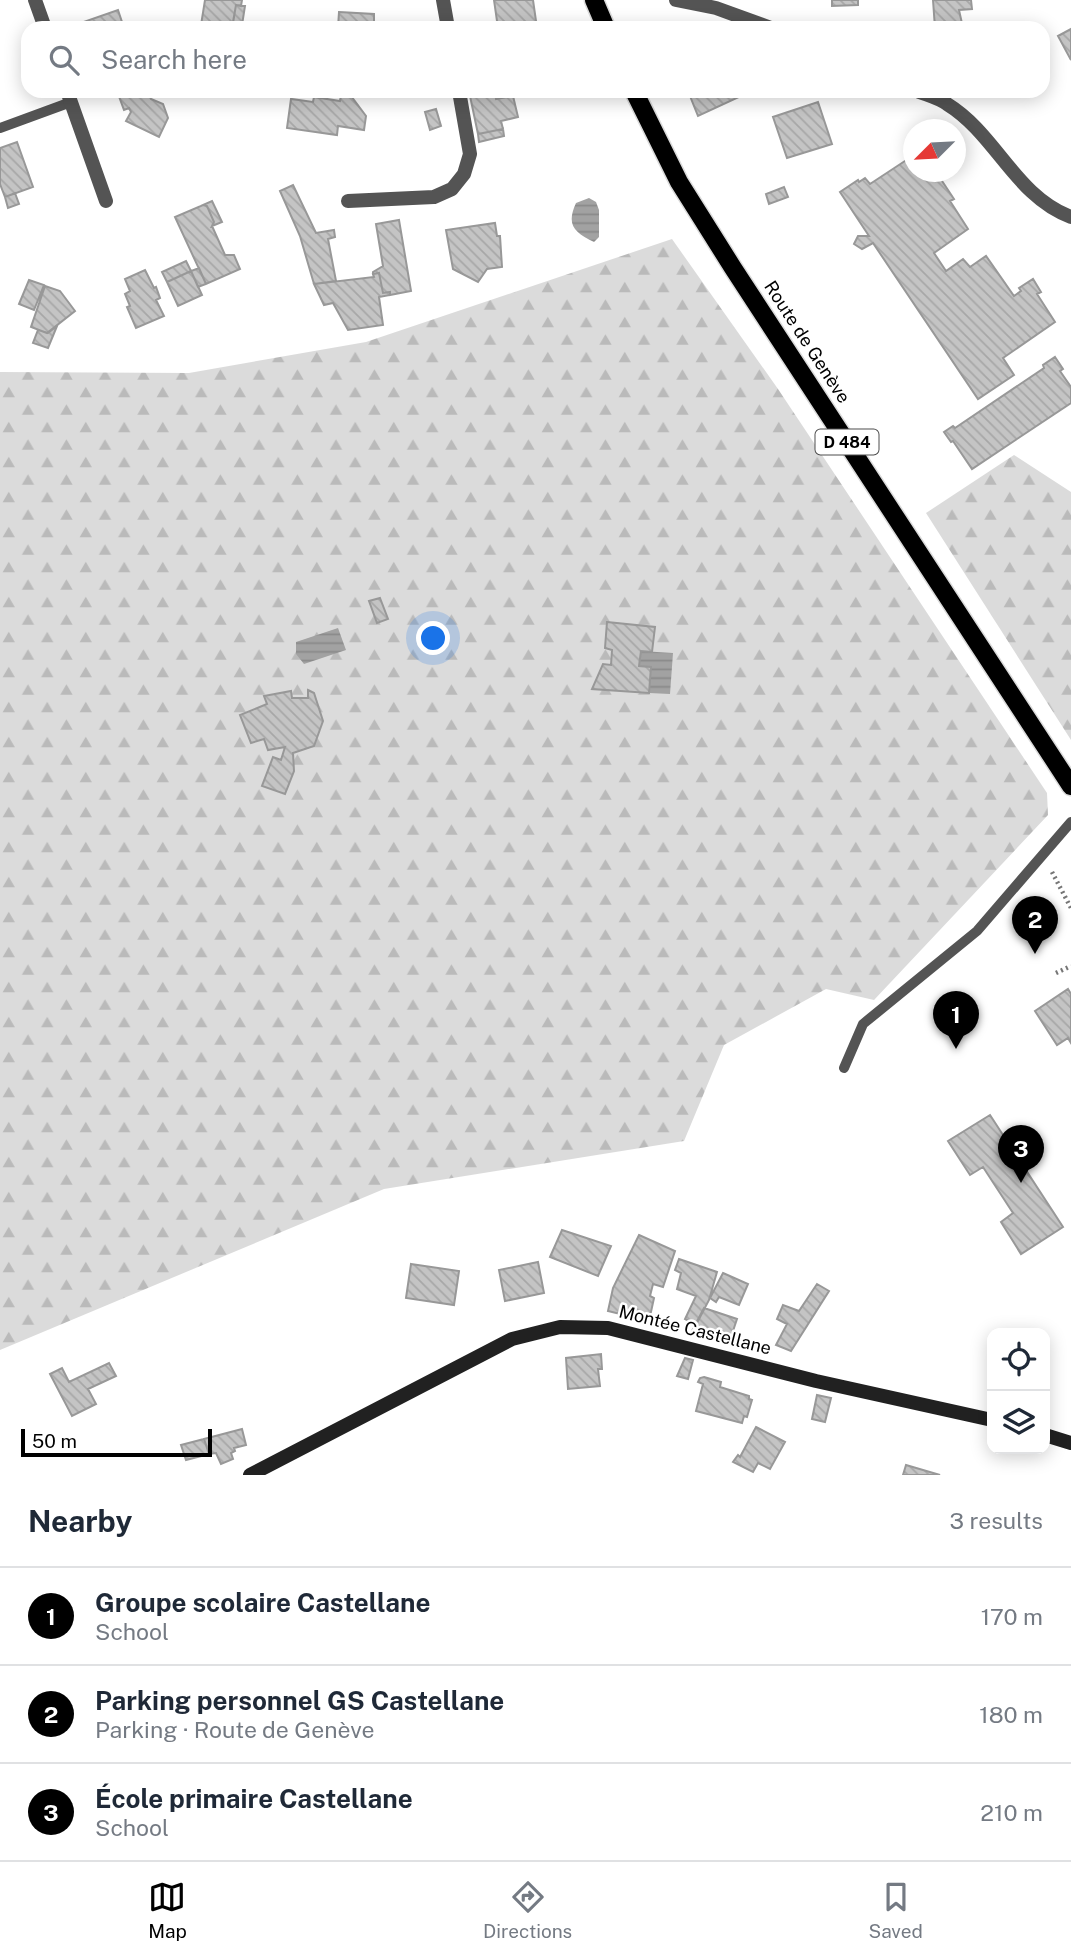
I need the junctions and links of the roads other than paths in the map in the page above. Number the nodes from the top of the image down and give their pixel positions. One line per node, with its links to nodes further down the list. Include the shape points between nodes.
1 (35, 0): 5 (street)
2 (443, 0): 6 (street)
3 (594, 0): 7 (main road)
4 (676, 0): 8 (street)
5 (42, 21)
6 (447, 21)
7 (603, 21)
8 (752, 21)
9 (67, 98): 14 (lane)
10 (69, 98): 15 (street)
11 (460, 98): 16 (street, via 470,154 464,174 452,189 434,197)
12 (637, 98): 18 (main road, Route de Genève / D 484, via 679,182 733,268)
13 (934, 98): 17 (street, via 973,126 1031,193 1054,211)
14 (0, 128)
15 (106, 201)
16 (348, 201)
17 (1071, 217)
18 (1071, 786)
19 (1071, 822): 20 (lane, via 977,931 863,1024)
20 (844, 1068)
21 (987, 1419): 24 (street, Montée Castellane, via 608,1328 560,1327 512,1339)
22 (1050, 1437): 23 (street)
23 (1071, 1443)
24 (250, 1475)

